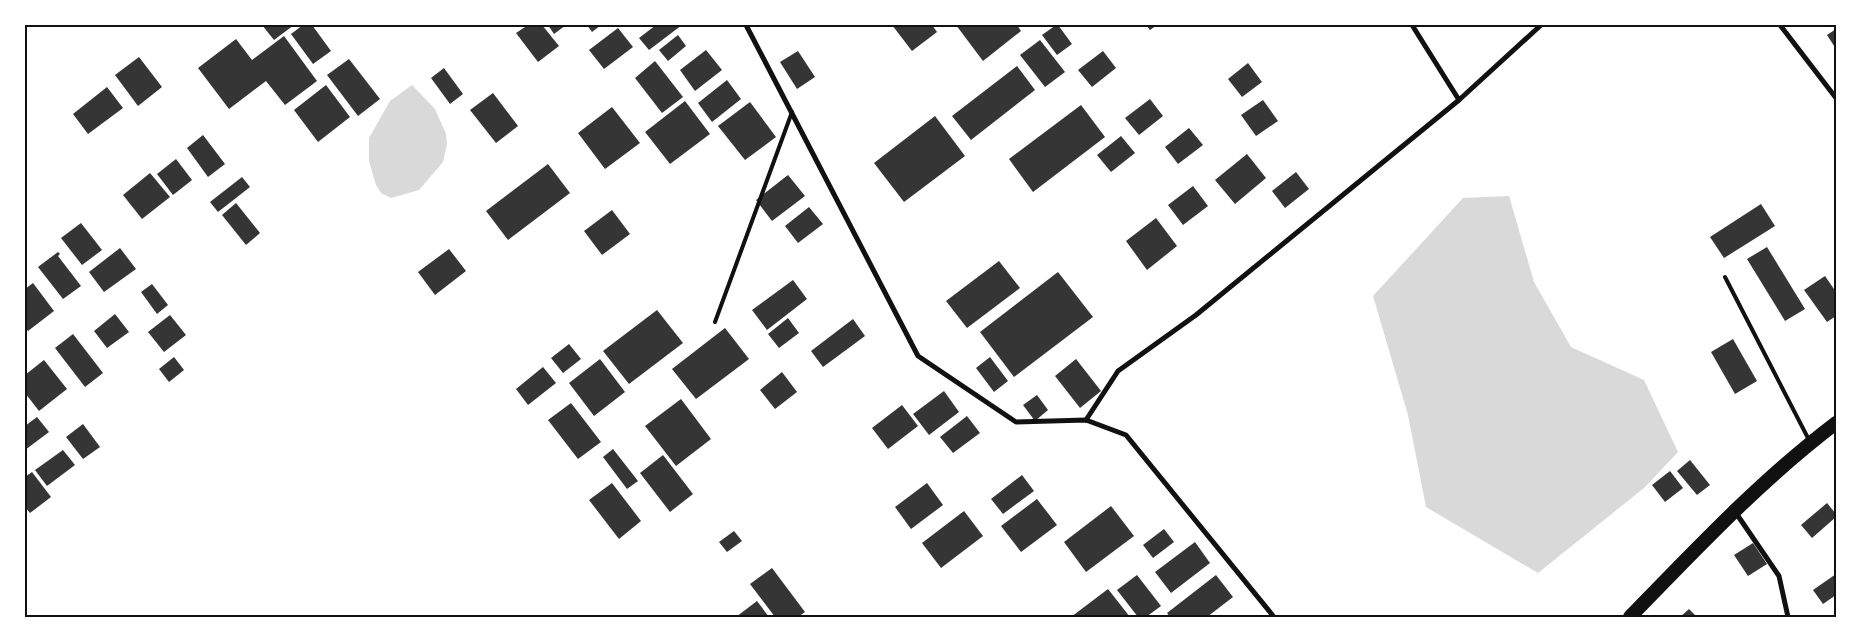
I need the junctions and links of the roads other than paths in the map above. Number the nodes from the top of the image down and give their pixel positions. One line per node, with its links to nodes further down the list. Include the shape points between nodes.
1 (746, 25): 7 (street)
2 (1412, 25): 6 (street)
3 (1541, 25): 6 (street)
4 (1780, 25): 5 (street)
5 (1836, 98)
6 (1459, 100): 10 (street, via 1196,314 1118,371)
7 (792, 112): 9 (lane); 10 (street, via 918,356 1016,422)
8 (1725, 277): 12 (lane)
9 (715, 322)
10 (1086, 420): 14 (street, via 1126,435)
11 (1836, 423): 12 (highway)
12 (1810, 442): 13 (highway)
13 (1734, 510): 15 (highway); 16 (street, via 1779,576)
14 (1274, 617)
15 (1630, 617)
16 (1788, 617)

